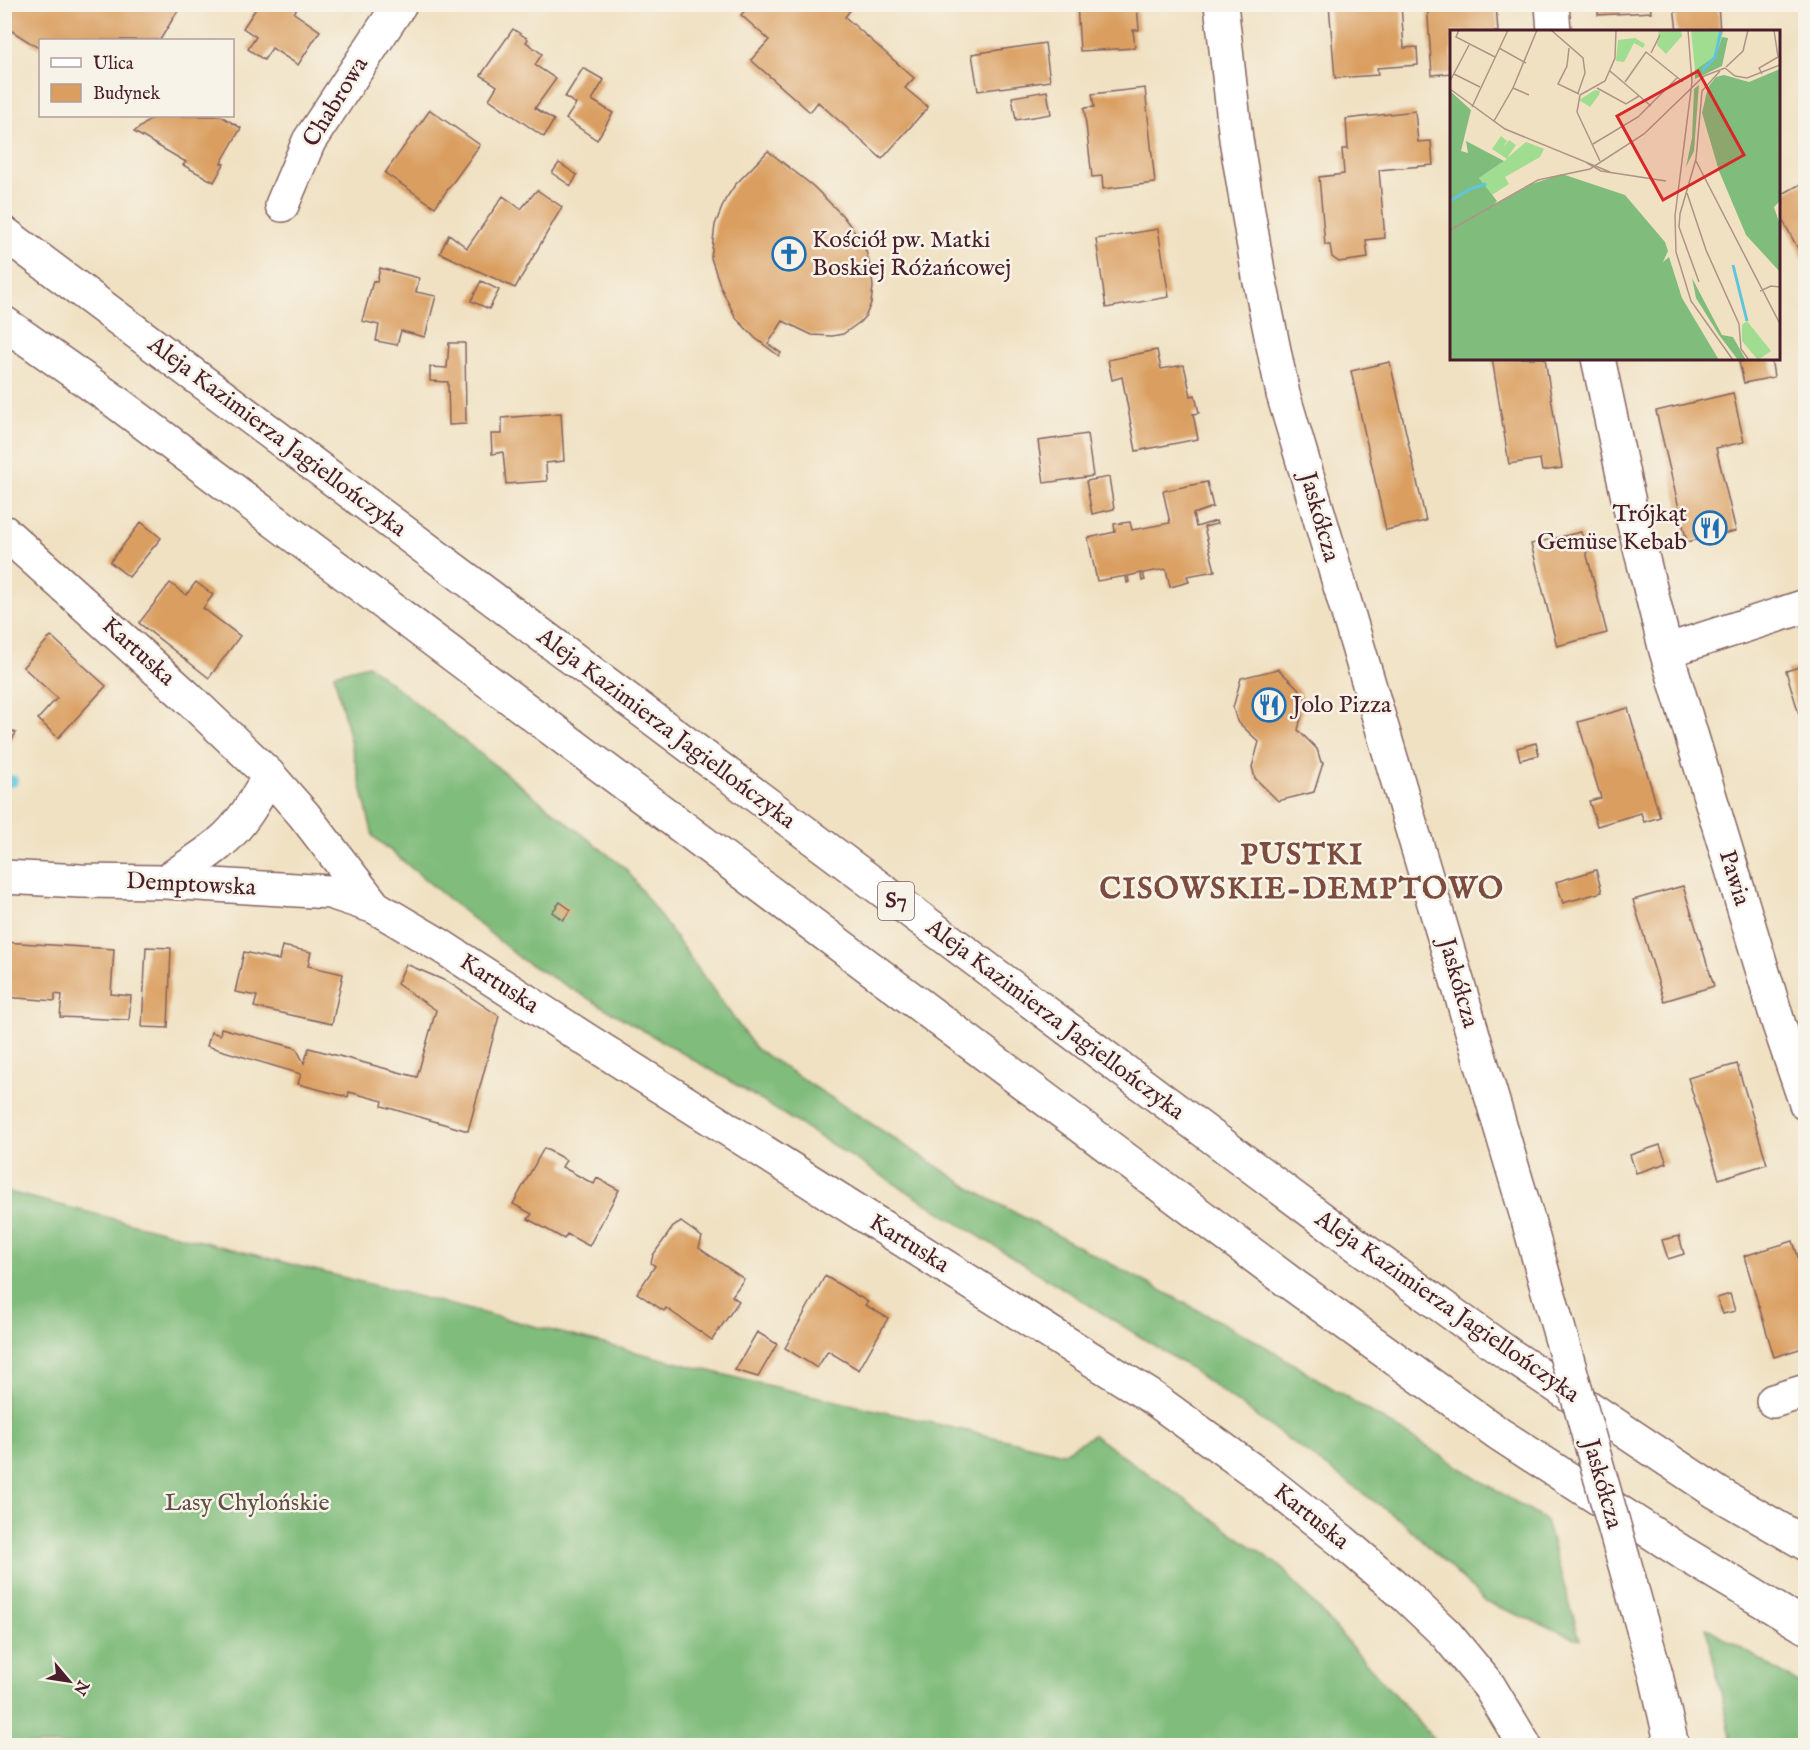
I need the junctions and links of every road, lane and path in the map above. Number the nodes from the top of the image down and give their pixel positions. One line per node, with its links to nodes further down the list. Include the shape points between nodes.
1 (400, 4): 5 (main road, Chabrowa, via 309,141)
2 (1221, 4): 21 (main road, Jaskółcza, bridge, via 1236,139 1283,394 1528,1220 1656,1675)
3 (1552, 4): 4 (main road)
4 (1554, 30)
5 (282, 205)
6 (4, 233): 19 (main road, Aleja Kazimierza Jagiellończyka / S7, via 1354,1243 1510,1354 1716,1492)
7 (4, 323): 20 (main road, via 121,406 1299,1289 1499,1434)
8 (1598, 360): 11 (main road, Pawia)
9 (4, 532): 12 (main road, Kartuska)
10 (1806, 606): 11 (main road)
11 (1666, 651): 16 (main road, Pawia)
12 (268, 775): 14 (main road, via 256,799 231,832); 15 (main road, Kartuska)
13 (4, 877): 14 (main road, Demptowska)
14 (165, 882): 15 (main road, Demptowska, via 330,892)
15 (375, 907): 22 (main road, Kartuska, via 1159,1402 1259,1475 1406,1596 1446,1634 1489,1686)
16 (1806, 1104)
17 (1806, 1391): 18 (main road)
18 (1773, 1401)
19 (1806, 1544)
20 (1806, 1627)
21 (1671, 1745)
22 (1525, 1746)

